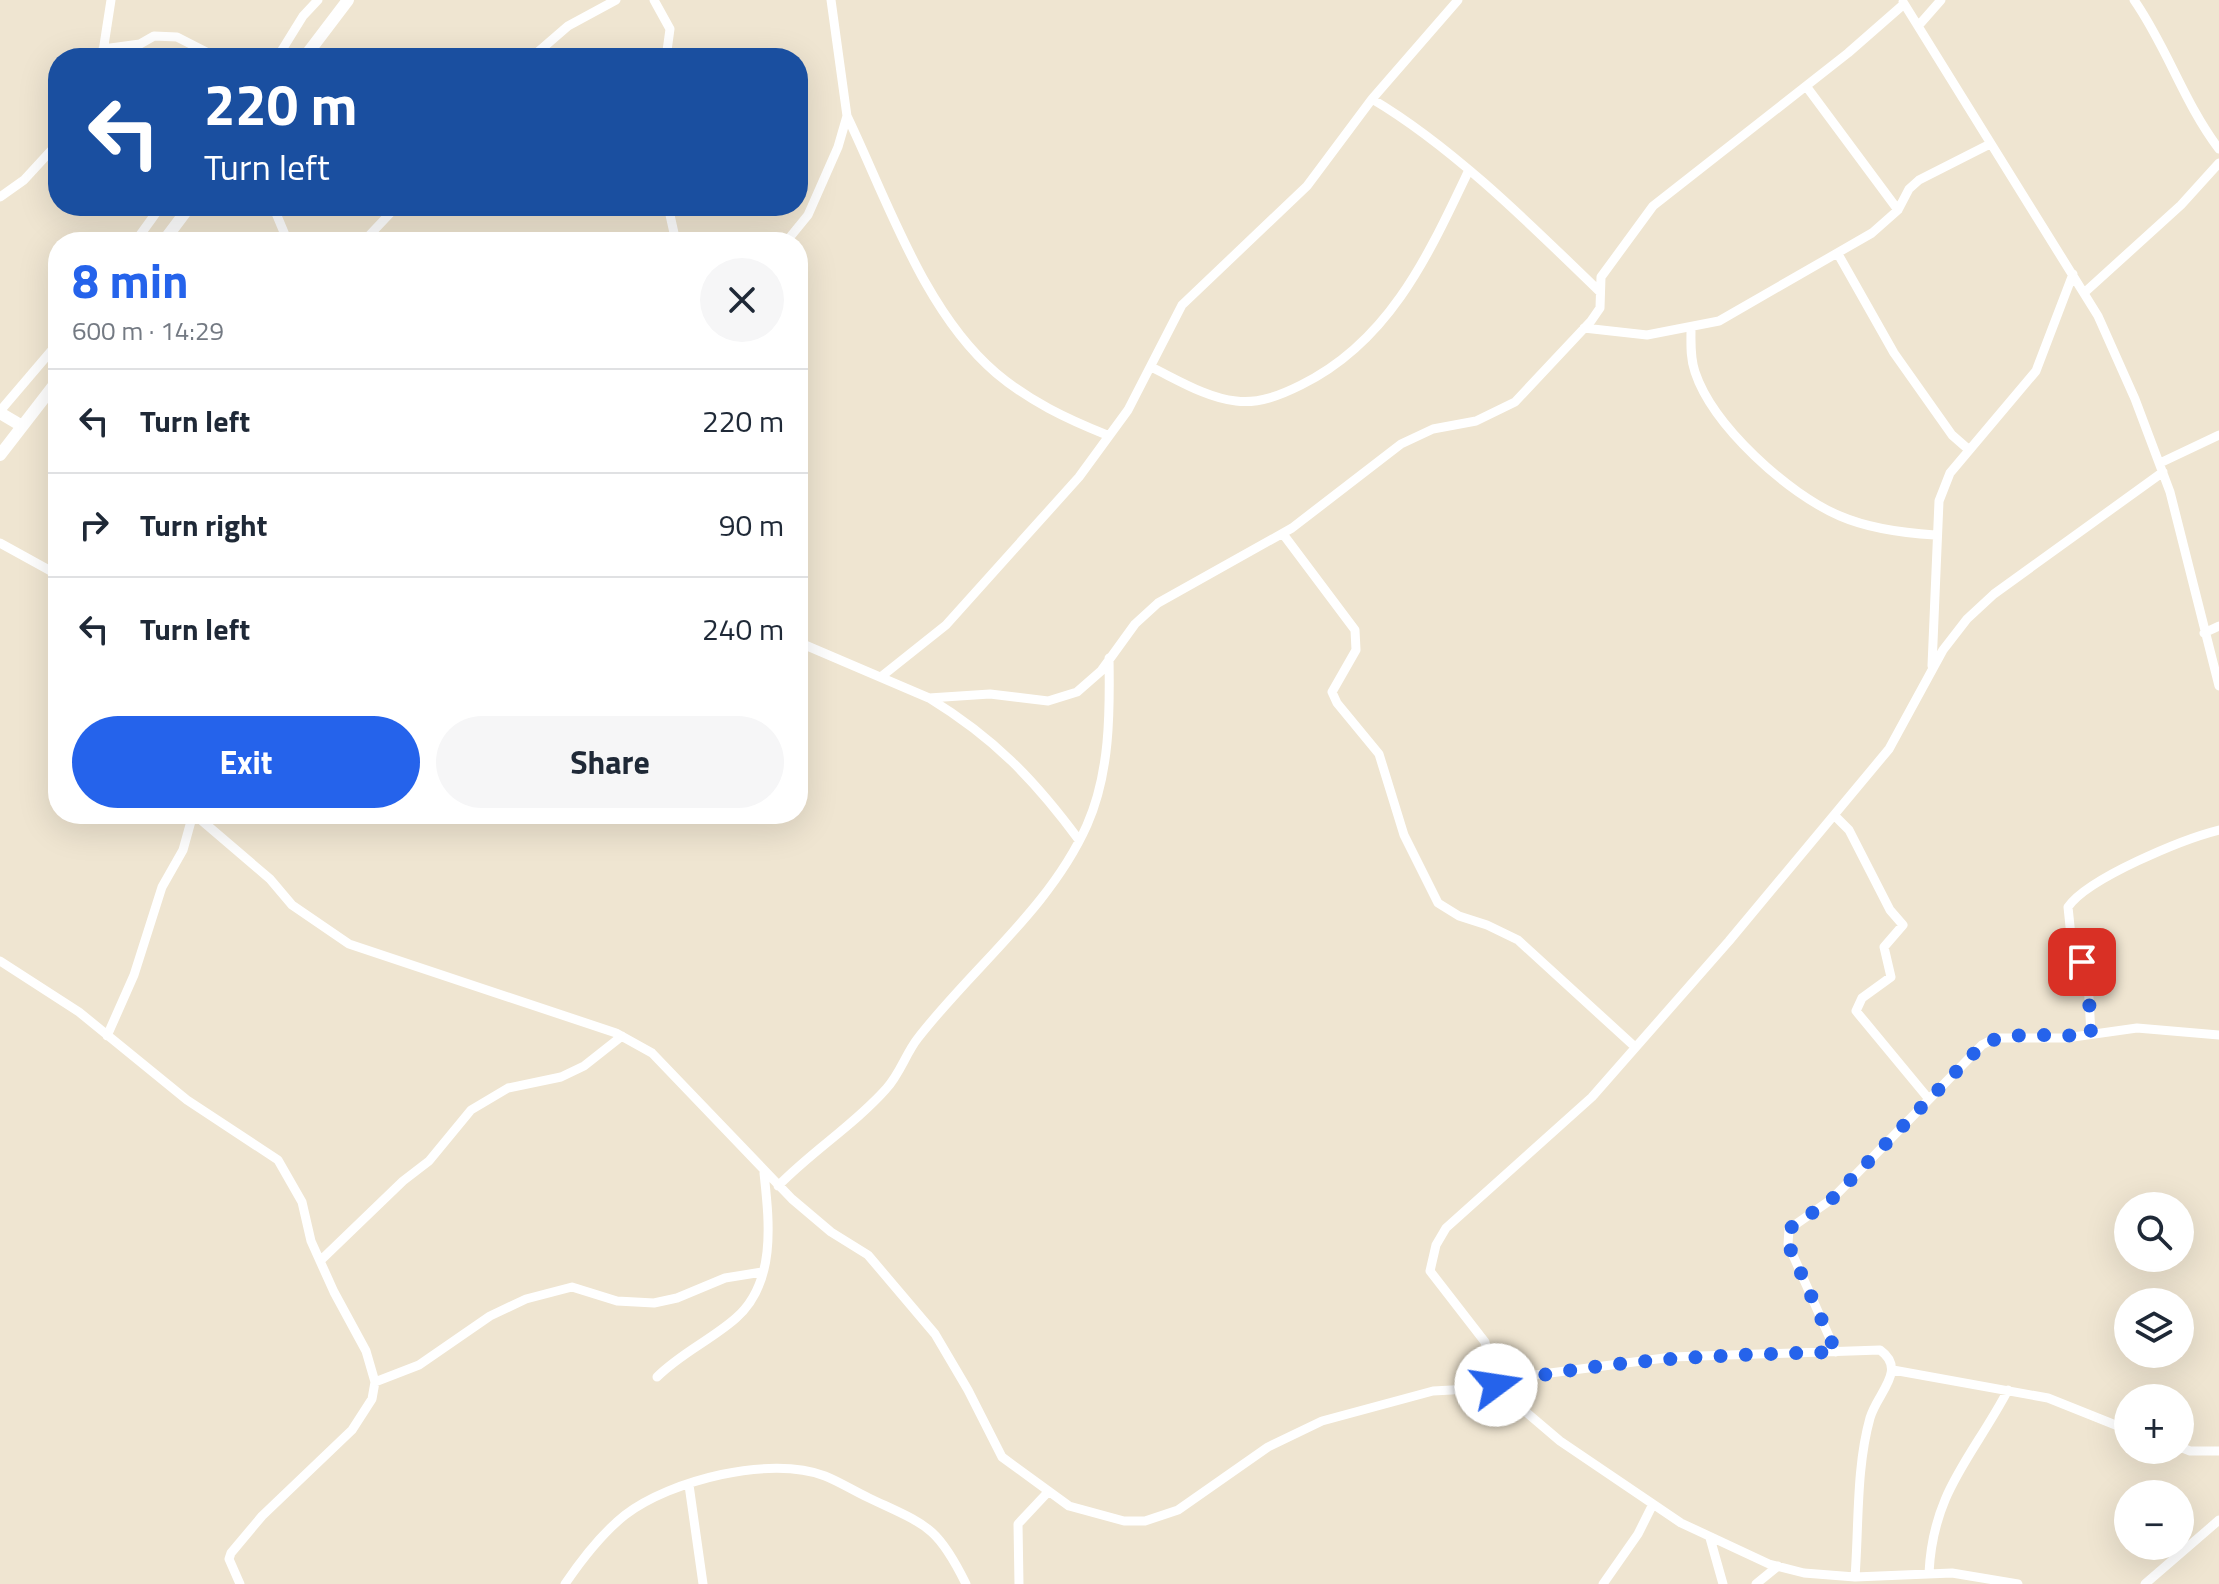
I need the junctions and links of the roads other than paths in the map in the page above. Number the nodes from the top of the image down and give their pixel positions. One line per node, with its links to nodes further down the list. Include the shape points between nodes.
1 (111, 0): 12 (street)
2 (318, 0): 15 (street)
3 (348, 0): 16 (main road)
4 (616, 0): 17 (street, via 568,26)
5 (654, 0): 18 (street, via 670,29)
6 (831, 0): 21 (street)
7 (1458, 0): 20 (street)
8 (1941, 0): 11 (street)
9 (2134, 0): 23 (street, via 2183,95)
10 (1903, 2): 11 (street); 19 (street)
11 (1919, 25): 22 (street)
12 (103, 48)
13 (123, 48): 14 (street, via 154,36 177,37)
14 (198, 48)
15 (283, 48)
16 (312, 48)
17 (543, 48)
18 (667, 48)
19 (1806, 86): 28 (street); 36 (street, via 1653,206 1601,277)
20 (1372, 99): 26 (street, via 1411,122); 41 (street, via 1307,186 1182,305)
21 (847, 116): 29 (street); 45 (street, via 911,255 967,343 996,373 1059,416)
22 (1990, 144): 28 (street, via 1919,180); 35 (street)
23 (2219, 149)
24 (48, 154): 27 (street)
25 (2219, 163): 37 (street)
26 (1468, 172): 36 (street); 41 (street, via 1388,316 1363,345 1328,372 1285,393 1238,402)
27 (0, 197)
28 (1898, 210): 34 (street)
29 (808, 215)
30 (388, 216): 32 (street)
31 (807, 216): 33 (street)
32 (372, 232)
33 (794, 232)
34 (1838, 254): 39 (street, via 1719,321); 47 (street, via 1894,353 1952,435)
35 (2073, 274): 37 (street); 47 (street, via 2036,371)
36 (1600, 292): 38 (street, via 1600,308)
37 (2084, 293): 49 (street)
38 (1584, 328): 39 (street, via 1647,335); 50 (street, via 1515,402 1476,421 1433,429 1401,444)
39 (1691, 329): 51 (street, via 1695,372 1702,387 1729,427 1788,485 1841,517 1896,532)
40 (48, 355): 43 (street)
41 (1151, 367): 45 (street, via 1128,410)
42 (48, 393): 44 (main road)
43 (0, 412): 44 (main road)
44 (22, 426): 48 (main road)
45 (1107, 435): 59 (street, via 1079,477 986,583 946,625)
46 (2219, 435): 49 (street)
47 (1968, 449): 51 (street, via 1950,473 1939,501)
48 (0, 455)
49 (2161, 468): 55 (street); 58 (street, via 1994,594 1967,619)
50 (1283, 534): 57 (street, via 1158,603); 72 (street, via 1355,630 1356,650 1332,692 1379,754 1393,805 1428,889 1459,916 1518,940)
51 (1935, 535): 58 (street)
52 (0, 543): 53 (street)
53 (48, 569)
54 (2219, 626): 55 (street)
55 (2204, 633): 60 (street)
56 (808, 646): 59 (street)
57 (1109, 654): 61 (street, via 1101,671 1077,692 1048,701 990,694); 66 (street, via 1106,748 1099,788)
58 (1931, 669): 62 (street, via 1889,749)
59 (882, 676): 61 (street)
60 (2219, 686)
61 (929, 698): 66 (street, via 1007,753)
62 (1834, 815): 72 (street); 73 (street, via 1849,830 1903,925 1884,947 1891,977 1862,998 1856,1011)
63 (190, 824): 70 (street)
64 (205, 824): 71 (street, via 270,879 292,905 349,944)
65 (2219, 830): 68 (street, via 2163,848 2083,892 2068,907 2066,919 2088,981)
66 (1079, 840): 75 (street, via 1034,905 916,1040 887,1088)
67 (0, 961): 70 (street)
68 (2091, 1034): 69 (street, via 2137,1028); 73 (street, via 1995,1038)
69 (2219, 1035)
70 (107, 1036): 76 (street, via 187,1100 278,1160 302,1202)
71 (622, 1036): 74 (street, via 652,1053); 76 (street, via 584,1066 561,1077 508,1088 471,1110 429,1161)
72 (1634, 1046): 82 (street, via 1592,1097 1489,1186 1436,1245 1430,1271 1485,1342)
73 (1928, 1098): 78 (street, via 1832,1199 1789,1229 1788,1244)
74 (764, 1173): 75 (street); 77 (street, via 769,1252)
75 (778, 1186): 89 (street, via 831,1232 868,1255 935,1334 1002,1457)
76 (320, 1261): 81 (street, via 366,1351)
77 (762, 1272): 80 (street, via 738,1317); 81 (street, via 725,1278 654,1303 617,1301 572,1287 526,1299 490,1316 419,1365)
78 (1836, 1352): 79 (street, via 1880,1350 1889,1356); 82 (street, via 1672,1357)
79 (1893, 1370): 83 (street); 95 (street, via 1865,1437)
80 (657, 1377)
81 (375, 1382): 97 (street, via 372,1399 352,1430 231,1553)
82 (1496, 1385): 84 (street)
83 (2008, 1390): 85 (street, via 2048,1398); 94 (street, via 1942,1501 1934,1522)
84 (1498, 1396): 89 (street, via 1470,1389 1433,1391 1322,1421 1268,1447 1178,1510 1145,1521 1093,1514); 90 (street)
85 (2114, 1424)
86 (2194, 1451): 87 (street)
87 (2219, 1451)
88 (689, 1485): 98 (street, via 658,1495 625,1515 588,1551); 99 (street); 100 (street, via 756,1470 824,1475 916,1519 942,1540)
89 (1048, 1492): 101 (street, via 1018,1524)
90 (1653, 1504): 92 (street); 102 (street)
91 (2219, 1520): 96 (street)
92 (1710, 1538): 93 (street); 103 (street)
93 (1778, 1566): 95 (street); 104 (street)
94 (1929, 1573): 95 (street); 105 (street)
95 (1855, 1577)
96 (2158, 1579): 106 (street)
97 (240, 1584)
98 (565, 1584)
99 (703, 1584)
100 (966, 1584)
101 (1019, 1584)
102 (1603, 1584)
103 (1723, 1584)
104 (1756, 1584)
105 (2018, 1584)
106 (2145, 1584)

